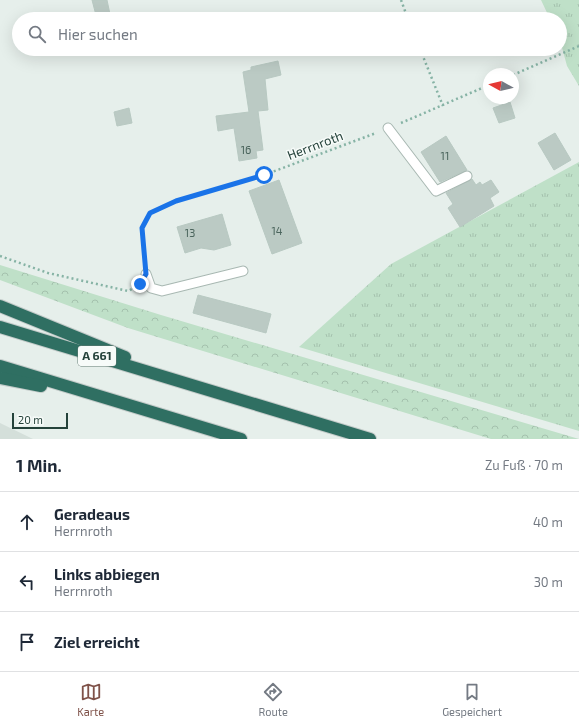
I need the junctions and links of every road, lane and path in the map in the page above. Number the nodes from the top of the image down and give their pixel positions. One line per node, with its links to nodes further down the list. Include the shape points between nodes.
1 (401, 0): 2 (path)
2 (405, 12)
3 (579, 46): 4 (path)
4 (567, 51)
5 (423, 56): 9 (path)
6 (556, 56): 7 (path)
7 (519, 72)
8 (483, 88): 9 (path, Herrnroth)
9 (443, 106): 10 (path, Herrnroth)
10 (388, 128): 11 (lane, via 436,191); 14 (path, Herrnroth, via 264,175 176,201 150,213 142,228)
11 (467, 176)
12 (0, 256): 14 (path, via 48,273 128,291 140,284)
13 (243, 270): 14 (lane, via 162,291 151,288)
14 (146, 274)
15 (0, 306): 19 (highway)
16 (0, 327): 19 (highway, A 661)
17 (0, 366): 20 (highway)
18 (0, 378): 20 (highway)
19 (193, 385): 22 (highway, A 661)
20 (105, 398): 21 (highway)
21 (241, 439)
22 (370, 439)

